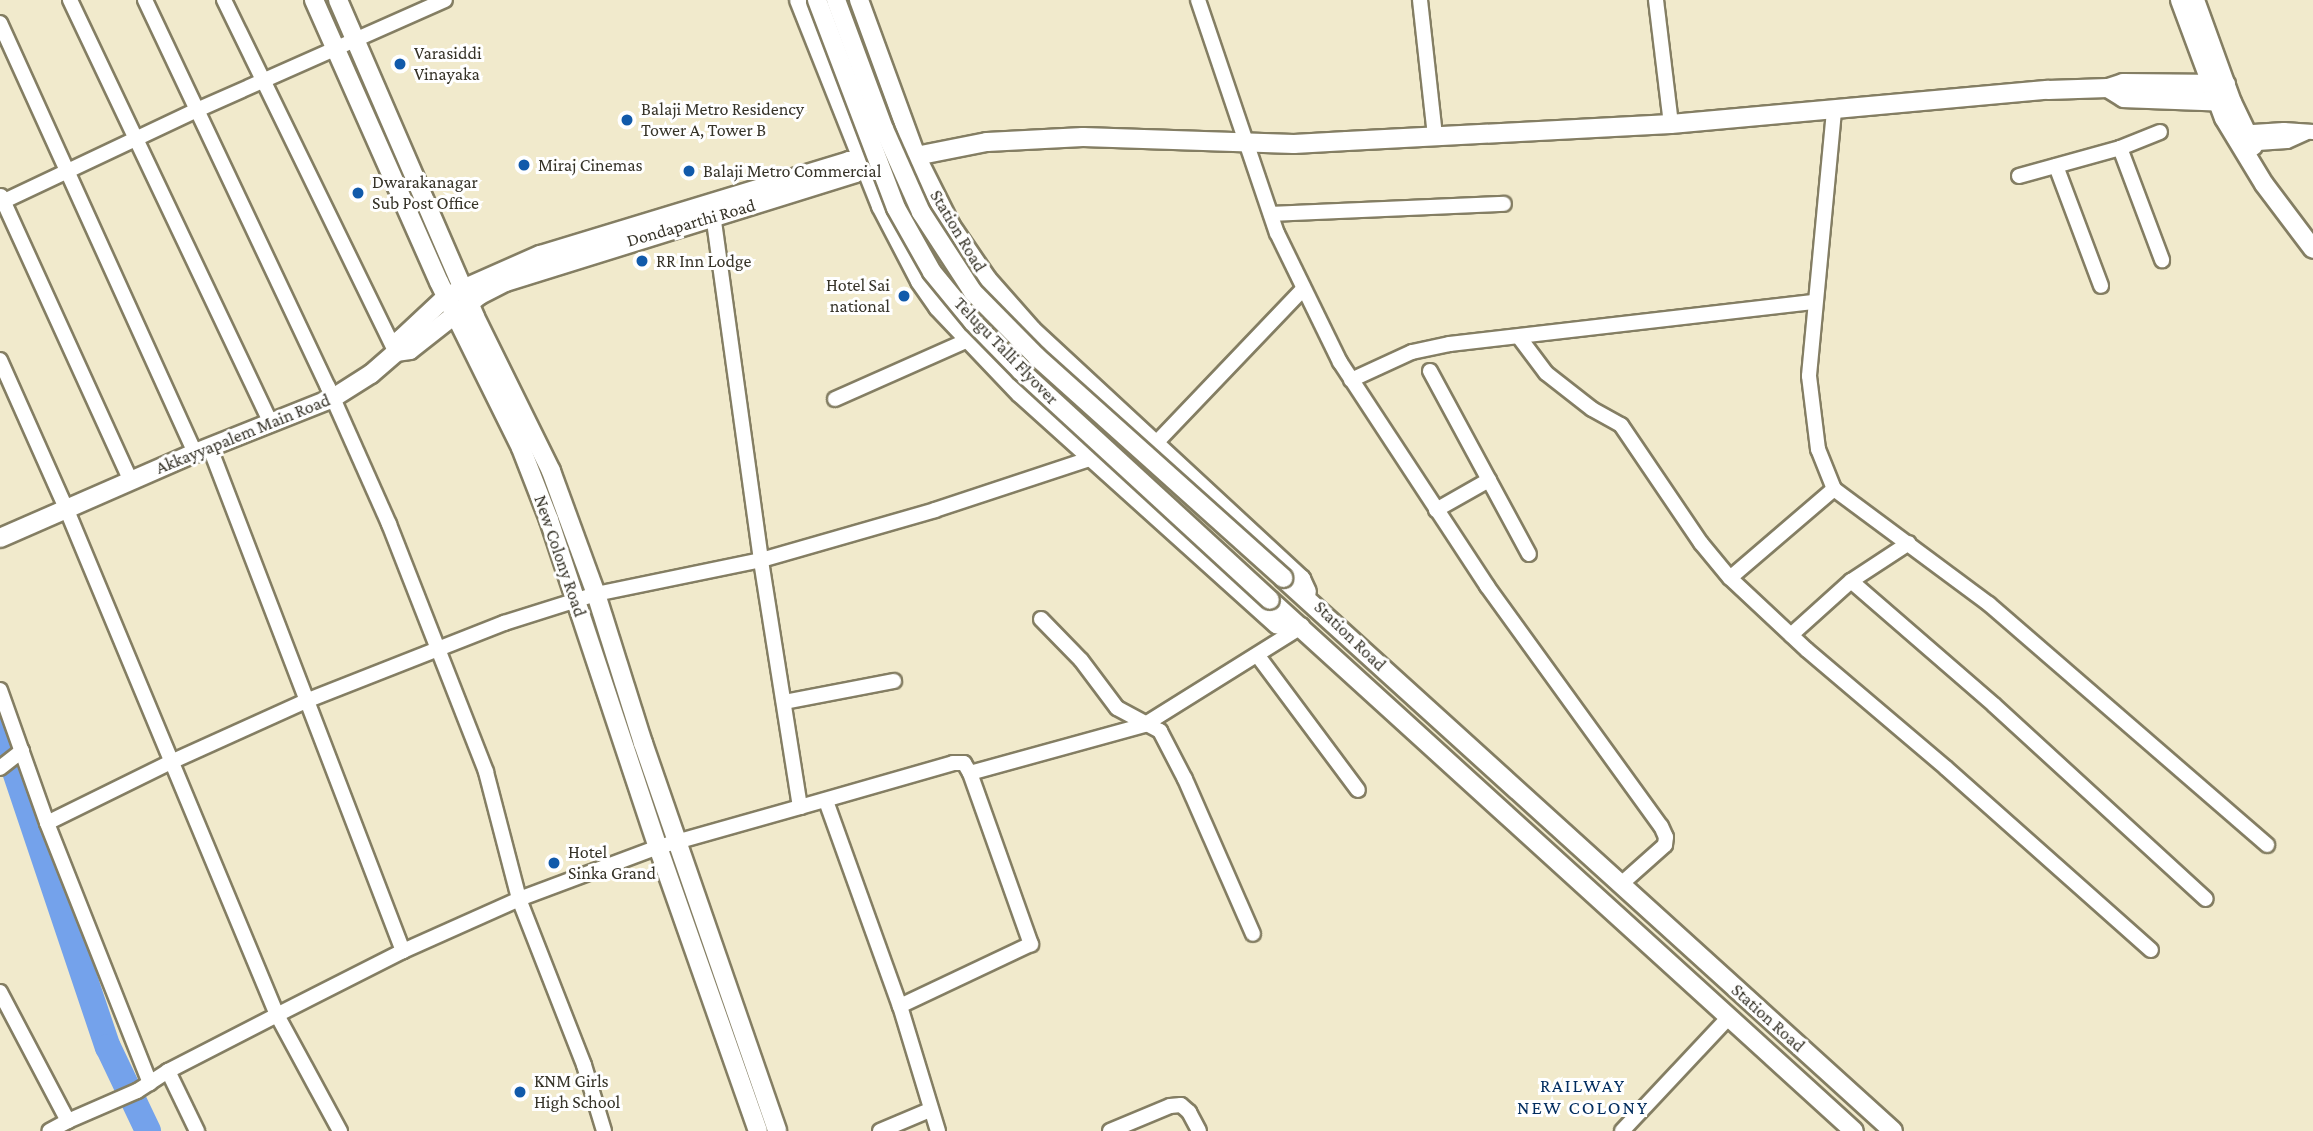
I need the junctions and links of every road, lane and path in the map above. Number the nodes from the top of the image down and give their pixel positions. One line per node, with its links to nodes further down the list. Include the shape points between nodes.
1 (70, 0): 30 (street)
2 (145, 0): 23 (street)
3 (224, 0): 19 (street)
4 (314, 0): 18 (main road, New Colony Road)
5 (338, 0): 17 (main road, New Colony Road)
6 (445, 0): 17 (street)
7 (799, 0): 34 (main road)
8 (817, 0): 76 (main road, Telugu Talli Flyover, bridge, via 891,197 932,272 1021,371)
9 (836, 0): 74 (main road, Telugu Talli Flyover, bridge, via 921,212 973,292 1037,358)
10 (859, 0): 33 (main road, Station Road)
11 (1198, 0): 31 (street)
12 (1420, 0): 28 (street)
13 (1656, 0): 25 (street)
14 (2180, 0): 20 (main road)
15 (2195, 0): 20 (main road)
16 (0, 23): 36 (street)
17 (356, 41): 18 (street); 47 (main road, New Colony Road)
18 (336, 50): 19 (street); 47 (main road, New Colony Road)
19 (262, 83): 23 (street); 51 (street)
20 (2218, 84): 21 (main road, via 2123,83); 22 (main road)
21 (2108, 88): 22 (main road, via 2124,98); 24 (main road)
22 (2224, 102): 29 (main road)
23 (197, 110): 30 (street); 55 (street)
24 (1835, 111): 25 (main road); 48 (street)
25 (1671, 124): 28 (main road)
26 (2160, 132): 32 (street)
27 (2309, 132): 29 (street)
28 (1435, 136): 31 (main road, via 1294,144)
29 (2242, 138): 42 (main road); 43 (main road, via 2264,184)
30 (136, 140): 36 (street); 57 (street)
31 (1244, 142): 33 (main road, via 1083,137 987,142); 41 (street)
32 (2120, 148): 35 (street); 44 (street)
33 (916, 156): 34 (street, Dondaparthi Road); 58 (main road, Station Road, via 951,226 987,279 1032,330)
34 (864, 165): 40 (main road, Dondaparthi Road, via 855,173); 50 (main road, via 920,281)
35 (2056, 166): 37 (street); 45 (street)
36 (69, 171): 38 (street); 59 (street)
37 (2019, 176)
38 (1, 200): 62 (street)
39 (1504, 204): 41 (street)
40 (712, 210): 47 (main road, Dondaparthi Road, via 540,255); 69 (street)
41 (1271, 214): 46 (street)
42 (2313, 230)
43 (2313, 249)
44 (2162, 260)
45 (2101, 286)
46 (1303, 289): 54 (street); 58 (street)
47 (458, 300): 51 (main road, Akkayyapalem Main Road, via 410,350); 72 (main road, New Colony Road, via 551,471); 73 (main road, New Colony Road, via 521,448)
48 (1815, 302): 49 (street); 63 (street, via 1811,404 1818,449)
49 (1519, 337): 54 (street, via 1423,348); 70 (street, via 1546,373 1621,425)
50 (968, 340): 56 (street); 60 (main road)
51 (396, 352): 55 (main road, Akkayyapalem Main Road)
52 (0, 360): 64 (street)
53 (1430, 371): 61 (street)
54 (1351, 380): 65 (street)
55 (333, 398): 57 (main road, Akkayyapalem Main Road); 78 (street)
56 (835, 399)
57 (271, 424): 59 (main road, Akkayyapalem Main Road)
58 (1157, 442): 74 (main road, Station Road, via 1301,579)
59 (202, 450): 62 (main road, Akkayyapalem Main Road); 82 (street)
60 (1092, 458): 69 (street); 76 (main road, via 1277,624)
61 (1489, 480): 65 (street); 68 (street)
62 (131, 481): 64 (main road, Akkayyapalem Main Road)
63 (1835, 489): 67 (street); 70 (street)
64 (66, 508): 66 (main road, Akkayyapalem Main Road); 86 (street)
65 (1436, 510): 95 (street, via 1661,826 1665,845)
66 (0, 538)
67 (1909, 543): 71 (street); 93 (street, via 2049,654)
68 (1530, 554)
69 (761, 560): 72 (street); 83 (street)
70 (1730, 578): 77 (street)
71 (1851, 581): 77 (street); 97 (street)
72 (596, 594): 73 (street); 92 (main road, New Colony Road)
73 (576, 600): 78 (street); 94 (main road, New Colony Road)
74 (1313, 605): 95 (main road, Station Road)
75 (1041, 619): 84 (street, via 1117,708)
76 (1301, 626): 79 (street); 104 (main road, Station Road)
77 (1791, 635): 99 (street)
78 (439, 647): 82 (street); 96 (street, via 486,772)
79 (1258, 656): 84 (street); 88 (street)
80 (894, 681): 83 (street)
81 (0, 690): 85 (street)
82 (306, 701): 86 (street); 100 (street)
83 (784, 702): 90 (street)
84 (1144, 725): 87 (street); 98 (street, via 1160,731 1175,756)
85 (10, 760): 91 (street)
86 (171, 762): 91 (street); 103 (street)
87 (971, 774): 89 (street, via 964,762 953,763); 102 (street, via 1031,944)
88 (1358, 790)
89 (826, 801): 90 (street); 102 (street)
90 (800, 807): 92 (street)
91 (47, 823): 106 (street)
92 (677, 841): 94 (street); 114 (main road, New Colony Road)
93 (2267, 845)
94 (658, 847): 96 (street); 113 (main road, New Colony Road)
95 (1621, 884): 121 (main road, Station Road)
96 (519, 899): 100 (street); 112 (street, via 584,1065)
97 (2206, 899)
98 (1253, 933)
99 (2151, 950)
100 (403, 951): 103 (street)
101 (0, 992): 108 (street)
102 (900, 1006): 107 (street)
103 (278, 1015): 105 (street); 111 (street)
104 (1728, 1018): 119 (street); 120 (main road, Station Road)
105 (167, 1071): 106 (street); 110 (street)
106 (143, 1087): 108 (street)
107 (930, 1110): 115 (street); 116 (street)
108 (68, 1121): 109 (street)
109 (52, 1130)
110 (197, 1131)
111 (340, 1131)
112 (604, 1131)
113 (758, 1131)
114 (777, 1131)
115 (880, 1131)
116 (938, 1131)
117 (1110, 1131): 118 (street, via 1181,1105)
118 (1199, 1131)
119 (1622, 1131)
120 (1854, 1131)
121 (1893, 1131)

